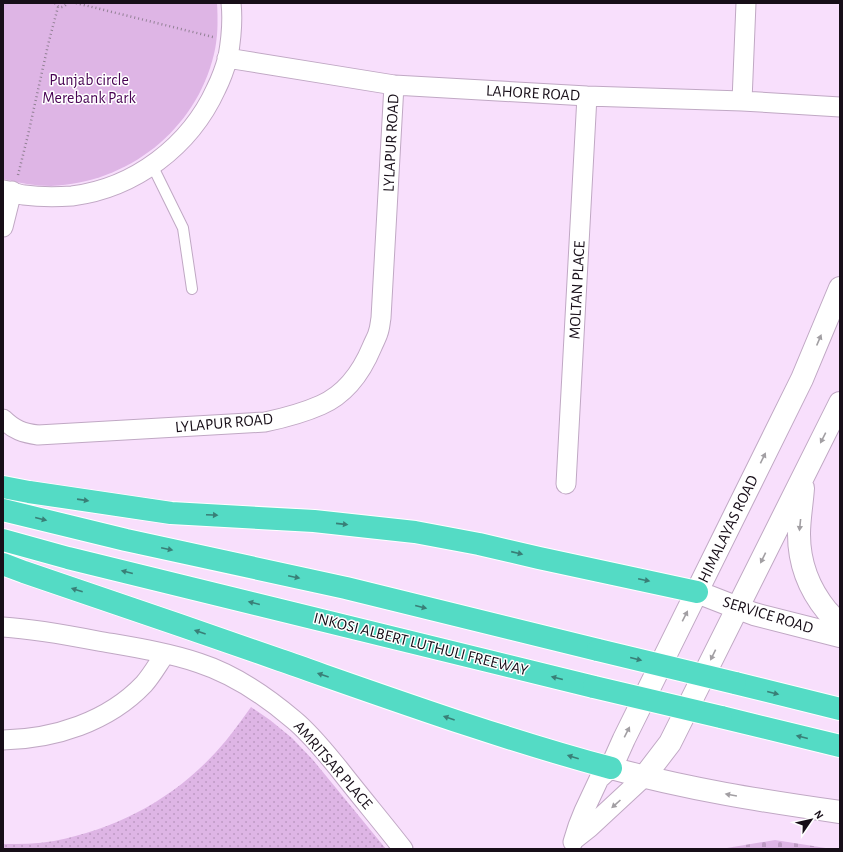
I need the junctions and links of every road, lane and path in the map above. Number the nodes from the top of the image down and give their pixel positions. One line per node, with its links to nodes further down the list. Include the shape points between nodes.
1 (55, 3): 6 (path)
2 (67, 3): 6 (path)
3 (76, 3): 7 (path)
4 (231, 3): 7 (street)
5 (746, 3): 10 (street)
6 (58, 7): 13 (path, via 19,172)
7 (229, 50): 8 (street, LAHORE ROAD); 12 (street, via 221,79 197,122 181,141)
8 (394, 85): 9 (street, LAHORE ROAD); 18 (street, LYLAPUR ROAD, via 381,318 378,334 364,365 344,390 321,405 265,422 38,435 19,431)
9 (587, 96): 10 (street, LAHORE ROAD); 20 (street, MOLTAN PLACE)
10 (742, 101): 11 (street, LAHORE ROAD)
11 (840, 107)
12 (152, 165): 13 (street, via 120,183 73,196 48,197); 16 (lane, via 183,228)
13 (7, 191): 14 (street)
14 (3, 227)
15 (840, 288): 25 (street, HIMALAYAS ROAD, one-way to 15, via 802,379)
16 (192, 289)
17 (840, 404): 19 (street, HIMALAYAS ROAD, one-way to 19)
18 (3, 419)
19 (805, 472): 26 (street, HIMALAYAS ROAD, one-way to 26); 27 (street, one-way to 27, via 799,533 805,574 821,603)
20 (566, 484)
21 (3, 487): 25 (highway, one-way to 25, via 171,513 314,521 415,532)
22 (3, 510): 31 (highway, one-way to 31, bridge, via 346,588)
23 (3, 540): 33 (highway, INKOSI ALBERT LUTHULI FREEWAY, one-way to 23, bridge)
24 (3, 564): 34 (highway, one-way to 24, via 489,732)
25 (697, 592): 26 (street, SERVICE ROAD); 34 (street, HIMALAYAS ROAD, one-way to 25)
26 (738, 608): 29 (street, SERVICE ROAD); 35 (street, HIMALAYAS ROAD, one-way to 35, via 670,743)
27 (840, 624)
28 (3, 627): 30 (street, AMRITSAR PLACE, via 59,634)
29 (840, 636)
30 (165, 654): 32 (street, via 133,694 92,720 55,734); 38 (street, AMRITSAR PLACE, via 217,670 268,699 295,721 323,751)
31 (840, 709)
32 (3, 740)
33 (840, 746)
34 (611, 768): 35 (street); 37 (street, HIMALAYAS ROAD, via 599,779)
35 (644, 777): 36 (street, one-way to 35, via 770,802); 37 (street, HIMALAYAS ROAD, one-way to 37)
36 (840, 812)
37 (572, 844)
38 (403, 849)

